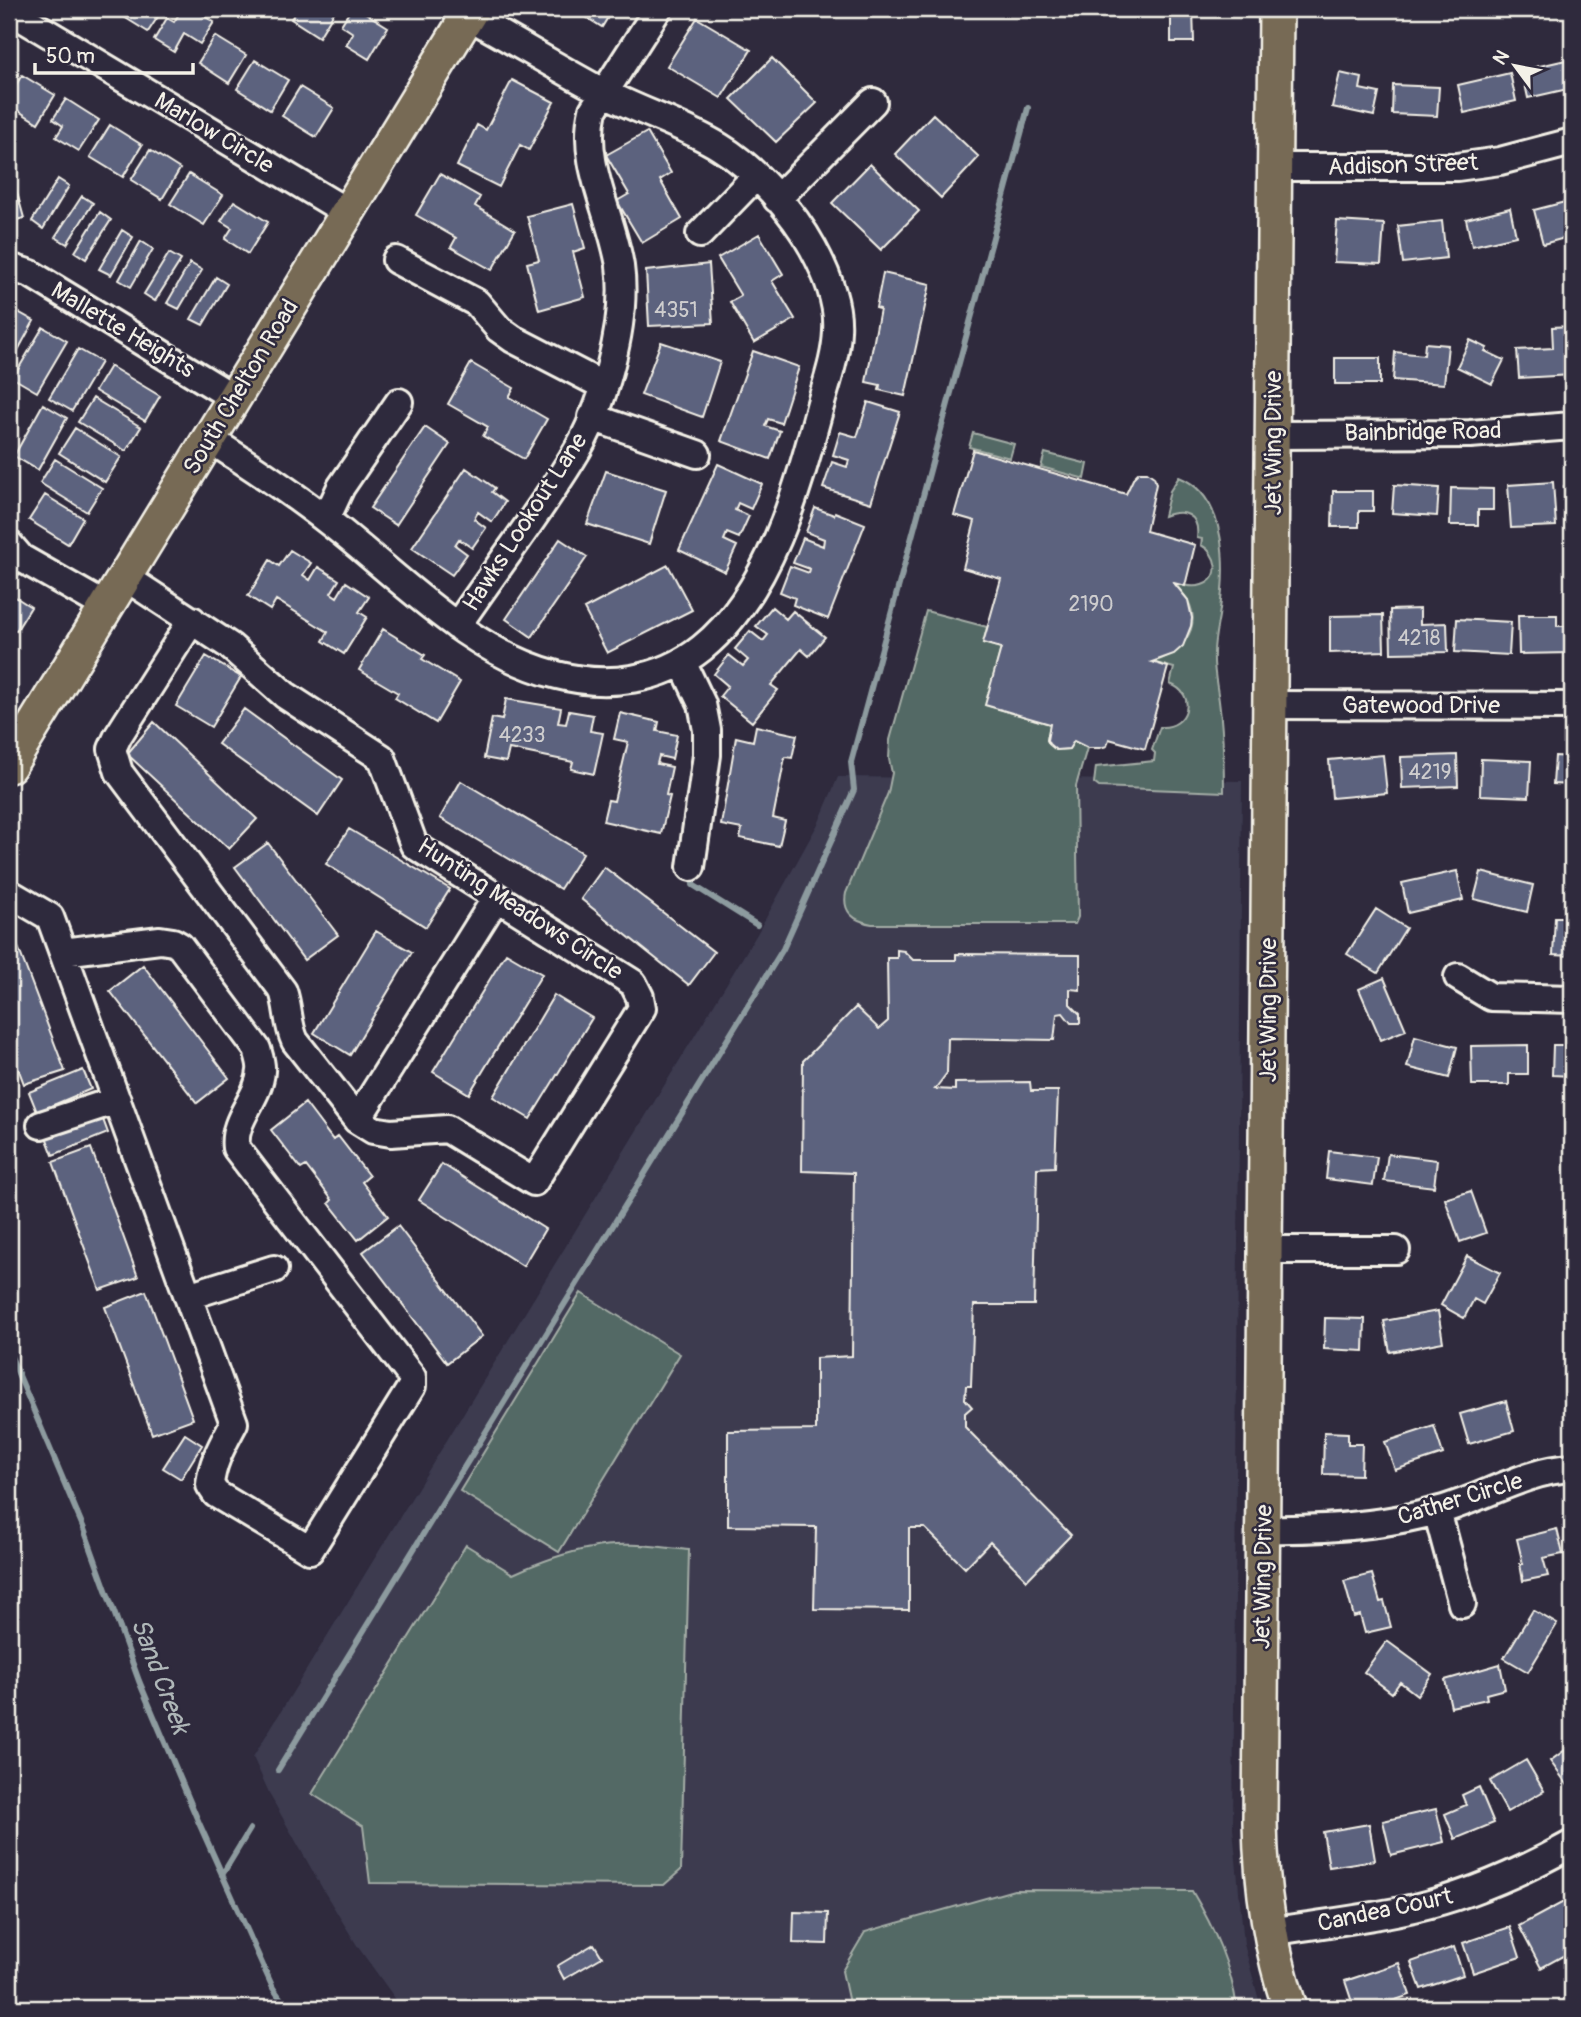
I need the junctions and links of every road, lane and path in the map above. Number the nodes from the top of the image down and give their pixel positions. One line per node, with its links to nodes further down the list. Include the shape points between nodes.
1 (658, 9): 5 (street, Hawks Lookout Lane)
2 (1276, 9): 8 (main road, Jet Wing Drive)
3 (9, 10): 11 (street, Marlow Circle)
4 (465, 11): 5 (street); 11 (main road, South Chelton Road)
5 (604, 93): 9 (street, via 723,148); 15 (street, Hawks Lookout Lane, via 593,110 589,141 620,266 621,292 616,346)
6 (873, 102): 10 (street)
7 (1572, 142): 8 (street, Addison Street, via 1457,167)
8 (1273, 167): 20 (main road, Jet Wing Drive)
9 (756, 176): 10 (street); 12 (street)
10 (778, 199): 29 (street, via 812,246 828,282 837,330 831,366 808,451 764,568 727,624)
11 (348, 212): 16 (main road, South Chelton Road)
12 (700, 233)
13 (396, 260): 15 (street, via 477,303 513,339)
14 (9, 267): 16 (street, Mallette Heights, via 31,274)
15 (604, 386): 18 (street, Hawks Lookout Lane)
16 (234, 398): 21 (main road, South Chelton Road)
17 (399, 402): 23 (street, via 341,486)
18 (592, 417): 22 (street); 28 (street, Hawks Lookout Lane, via 573,457)
19 (1572, 426): 20 (street, Bainbridge Road, via 1469,433)
20 (1274, 435): 30 (main road, Jet Wing Drive)
21 (209, 439): 23 (street); 25 (main road, South Chelton Road)
22 (697, 454)
23 (326, 519): 28 (street)
24 (9, 544): 26 (street, via 21,558)
25 (125, 577): 26 (main road, South Chelton Road); 27 (street, Hunting Meadows Circle)
26 (107, 607): 32 (main road, South Chelton Road)
27 (192, 621): 35 (street, Hunting Meadows Circle, via 230,646 285,695 382,758 414,845); 40 (street, via 118,737 112,749 114,761 283,991 295,1041)
28 (457, 625): 29 (street, via 530,667 559,676 623,681)
29 (682, 662): 33 (street, via 702,704 707,730)
30 (1271, 705): 31 (street, Gatewood Drive); 42 (main road, Jet Wing Drive)
31 (1572, 706)
32 (9, 766)
33 (691, 867)
34 (9, 892): 36 (street, via 50,917)
35 (496, 898): 40 (street); 40 (street, Hunting Meadows Circle, via 633,983 642,1008 534,1182 447,1129 391,1133 373,1130)
36 (63, 952): 39 (street); 45 (street, via 160,940 180,946 257,1049 262,1072 235,1131 236,1148 412,1377 412,1386 310,1550 216,1494 210,1486 216,1456 234,1423)
37 (1458, 976): 38 (street, via 1491,998)
38 (1572, 999)
39 (117, 1100): 41 (street); 45 (street)
40 (357, 1120)
41 (41, 1125)
42 (1266, 1250): 43 (street); 48 (main road, Jet Wing Drive)
43 (1396, 1250)
44 (274, 1269): 45 (street)
45 (188, 1296)
46 (1572, 1468): 47 (street, Cather Circle)
47 (1437, 1511): 48 (street, Cather Circle, via 1391,1521); 49 (street)
48 (1264, 1529): 51 (main road, Jet Wing Drive, via 1261,1843)
49 (1462, 1604)
50 (1572, 1844): 51 (street, Candea Court, via 1493,1883 1413,1908)
51 (1271, 1932): 52 (main road, Jet Wing Drive)
52 (1290, 2008)

